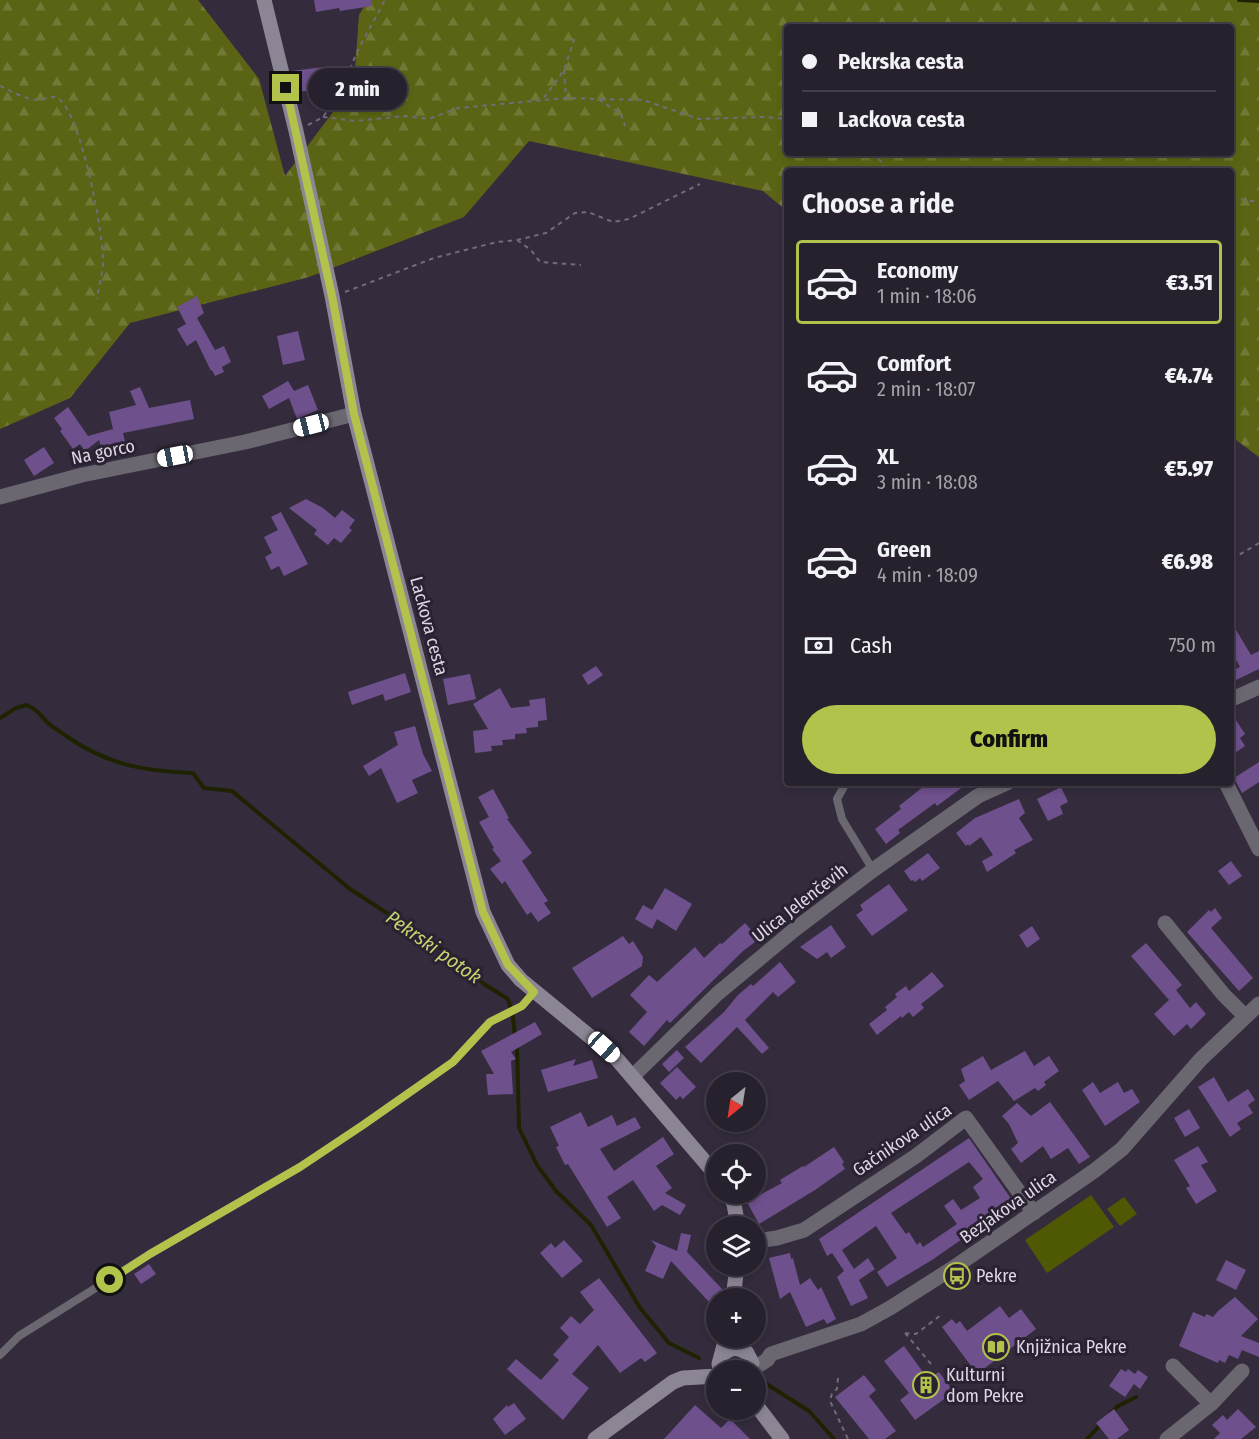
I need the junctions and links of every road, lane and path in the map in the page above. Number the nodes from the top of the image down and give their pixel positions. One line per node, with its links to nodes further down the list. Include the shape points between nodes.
1 (264, 0): 12 (street, Lackova cesta)
2 (385, 0): 9 (path, via 338,96)
3 (576, 34): 4 (path)
4 (564, 70): 6 (path); 7 (path)
5 (0, 86): 21 (path, via 24,97 58,98 66,105 82,143 94,202 103,261)
6 (566, 98): 7 (path); 8 (path)
7 (544, 99): 9 (path, via 458,108 429,119 405,116 356,121)
8 (598, 99): 10 (path, via 643,100 699,119); 11 (path, via 621,114)
9 (323, 117): 12 (path)
10 (784, 119)
11 (625, 126)
12 (296, 131): 20 (street, Lackova cesta)
13 (875, 156): 14 (path)
14 (884, 168)
15 (700, 184): 18 (path, via 629,219 613,222 588,212 575,213 546,233)
16 (1234, 198): 17 (path)
17 (1259, 202)
18 (517, 240): 19 (path, via 540,262); 20 (path, via 434,258)
19 (581, 265)
20 (332, 296): 22 (street, Lackova cesta)
21 (98, 299)
22 (354, 414): 23 (street, Na gorco); 34 (street, Lackova cesta, via 483,912 508,965)
23 (0, 497)
24 (1259, 543): 25 (path)
25 (1234, 558)
26 (1259, 687): 27 (street)
27 (1234, 698)
28 (844, 786): 32 (lane, via 837,799 842,819)
29 (1000, 786): 32 (street, Ulica Jelenčevih, via 978,796)
30 (1228, 786): 31 (street)
31 (1259, 849)
32 (873, 870): 37 (street, Ulica Jelenčevih, via 717,994)
33 (1165, 923): 36 (street)
34 (534, 992): 37 (street, Lackova cesta, via 593,1037); 45 (lane, via 522,1006 490,1022 453,1062 363,1125 19,1336)
35 (1259, 1004): 36 (street, Bezjakova ulica)
36 (1245, 1016): 39 (street, Bezjakova ulica, via 1201,1059 1122,1149)
37 (633, 1076): 38 (street, Lackova cesta)
38 (706, 1163)
39 (1034, 1214): 40 (street, Gačnikova ulica, via 966,1118 804,1230); 44 (street, Bezjakova ulica, via 861,1324)
40 (766, 1240)
41 (941, 1315): 48 (path, via 916,1334 905,1333)
42 (736, 1348): 46 (street, via 729,1349)
43 (746, 1348): 44 (street)
44 (771, 1354): 47 (street, Bezjakova ulica)
45 (0, 1355)
46 (722, 1360)
47 (766, 1361)
48 (931, 1364)
49 (1173, 1366): 55 (street)
50 (706, 1367): 53 (street)
51 (1242, 1371): 55 (street)
52 (706, 1377): 53 (street)
53 (683, 1378): 58 (street)
54 (838, 1378): 61 (path, via 830,1401)
55 (1211, 1404): 62 (street)
56 (766, 1418): 60 (street)
57 (757, 1420): 59 (street)
58 (595, 1439)
59 (776, 1439)
60 (782, 1439)
61 (848, 1439)
62 (1167, 1439)

